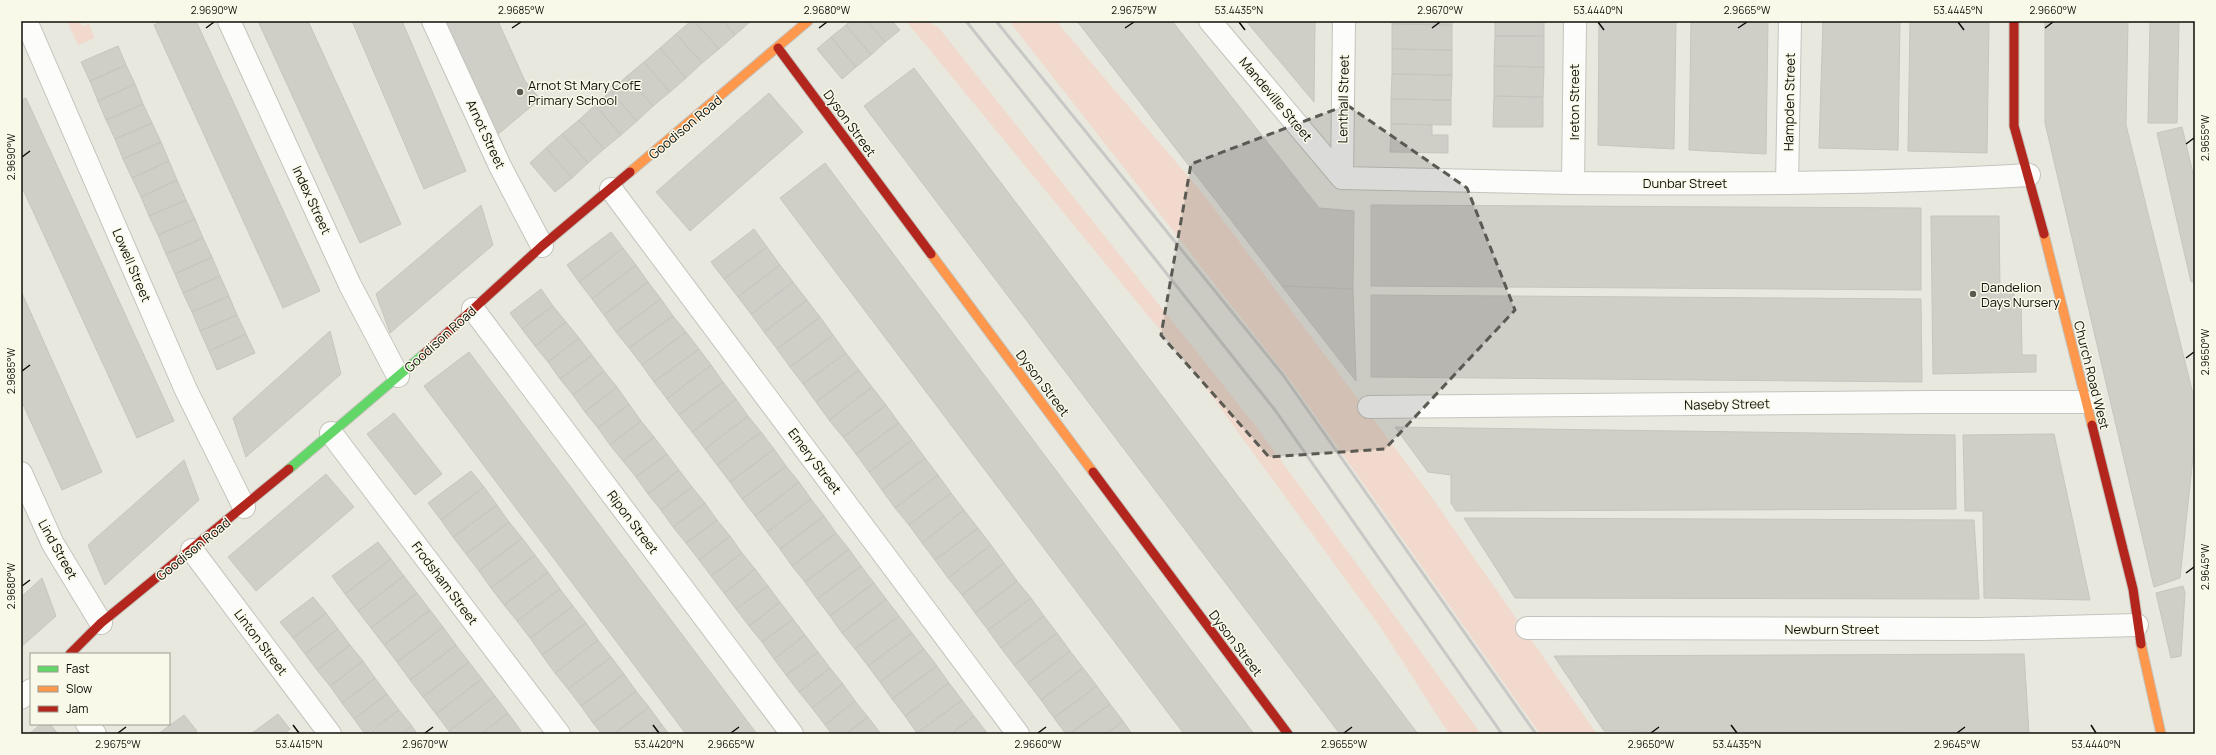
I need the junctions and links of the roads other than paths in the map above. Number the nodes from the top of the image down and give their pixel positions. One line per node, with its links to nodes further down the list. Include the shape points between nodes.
1 (26, 21): 23 (street, Lowell Street, via 186,390)
2 (229, 21): 18 (street, Index Street, via 350,286)
3 (433, 21): 16 (street, Arnot Street, via 500,166)
4 (808, 21): 10 (street, Goodison Road)
5 (1210, 21): 12 (street, Mandeville Street)
6 (1344, 21): 12 (street, Lenthall Street)
7 (1574, 21): 13 (street, Ireton Street)
8 (1790, 21): 14 (street, Hampden Street)
9 (2014, 21): 11 (street, Church Road West, via 2014,126)
10 (778, 48): 15 (street, Goodison Road); 37 (street, Dyson Street)
11 (2028, 175): 14 (street, Dunbar Street, via 1925,181); 19 (street, Church Road West)
12 (1342, 178): 13 (street, Dunbar Street)
13 (1573, 183): 14 (street, Dunbar Street)
14 (1787, 183)
15 (611, 189): 16 (street, Goodison Road); 36 (street, Emery Street)
16 (542, 246): 17 (street, Goodison Road)
17 (473, 309): 18 (street, Goodison Road); 35 (street, Ripon Street)
18 (398, 376): 21 (street, Goodison Road)
19 (2085, 402): 20 (street, Naseby Street); 26 (street, Church Road West, via 2133,590)
20 (1369, 407)
21 (331, 433): 23 (street, Goodison Road); 34 (street, Frodsham Street)
22 (21, 473): 25 (street, Lind Street, via 53,544)
23 (244, 507): 24 (street, Goodison Road)
24 (192, 550): 25 (street, Goodison Road); 33 (street, Linton Street)
25 (101, 623): 28 (street, Goodison Road)
26 (2137, 625): 27 (street, Newburn Street, via 1982,629); 38 (street, Church Road West)
27 (1527, 628)
28 (71, 653)
29 (30, 691): 30 (street)
30 (21, 698)
31 (88, 725): 32 (street)
32 (95, 734)
33 (330, 734)
34 (559, 734)
35 (792, 734)
36 (1018, 734)
37 (1288, 734)
38 (2161, 734)

